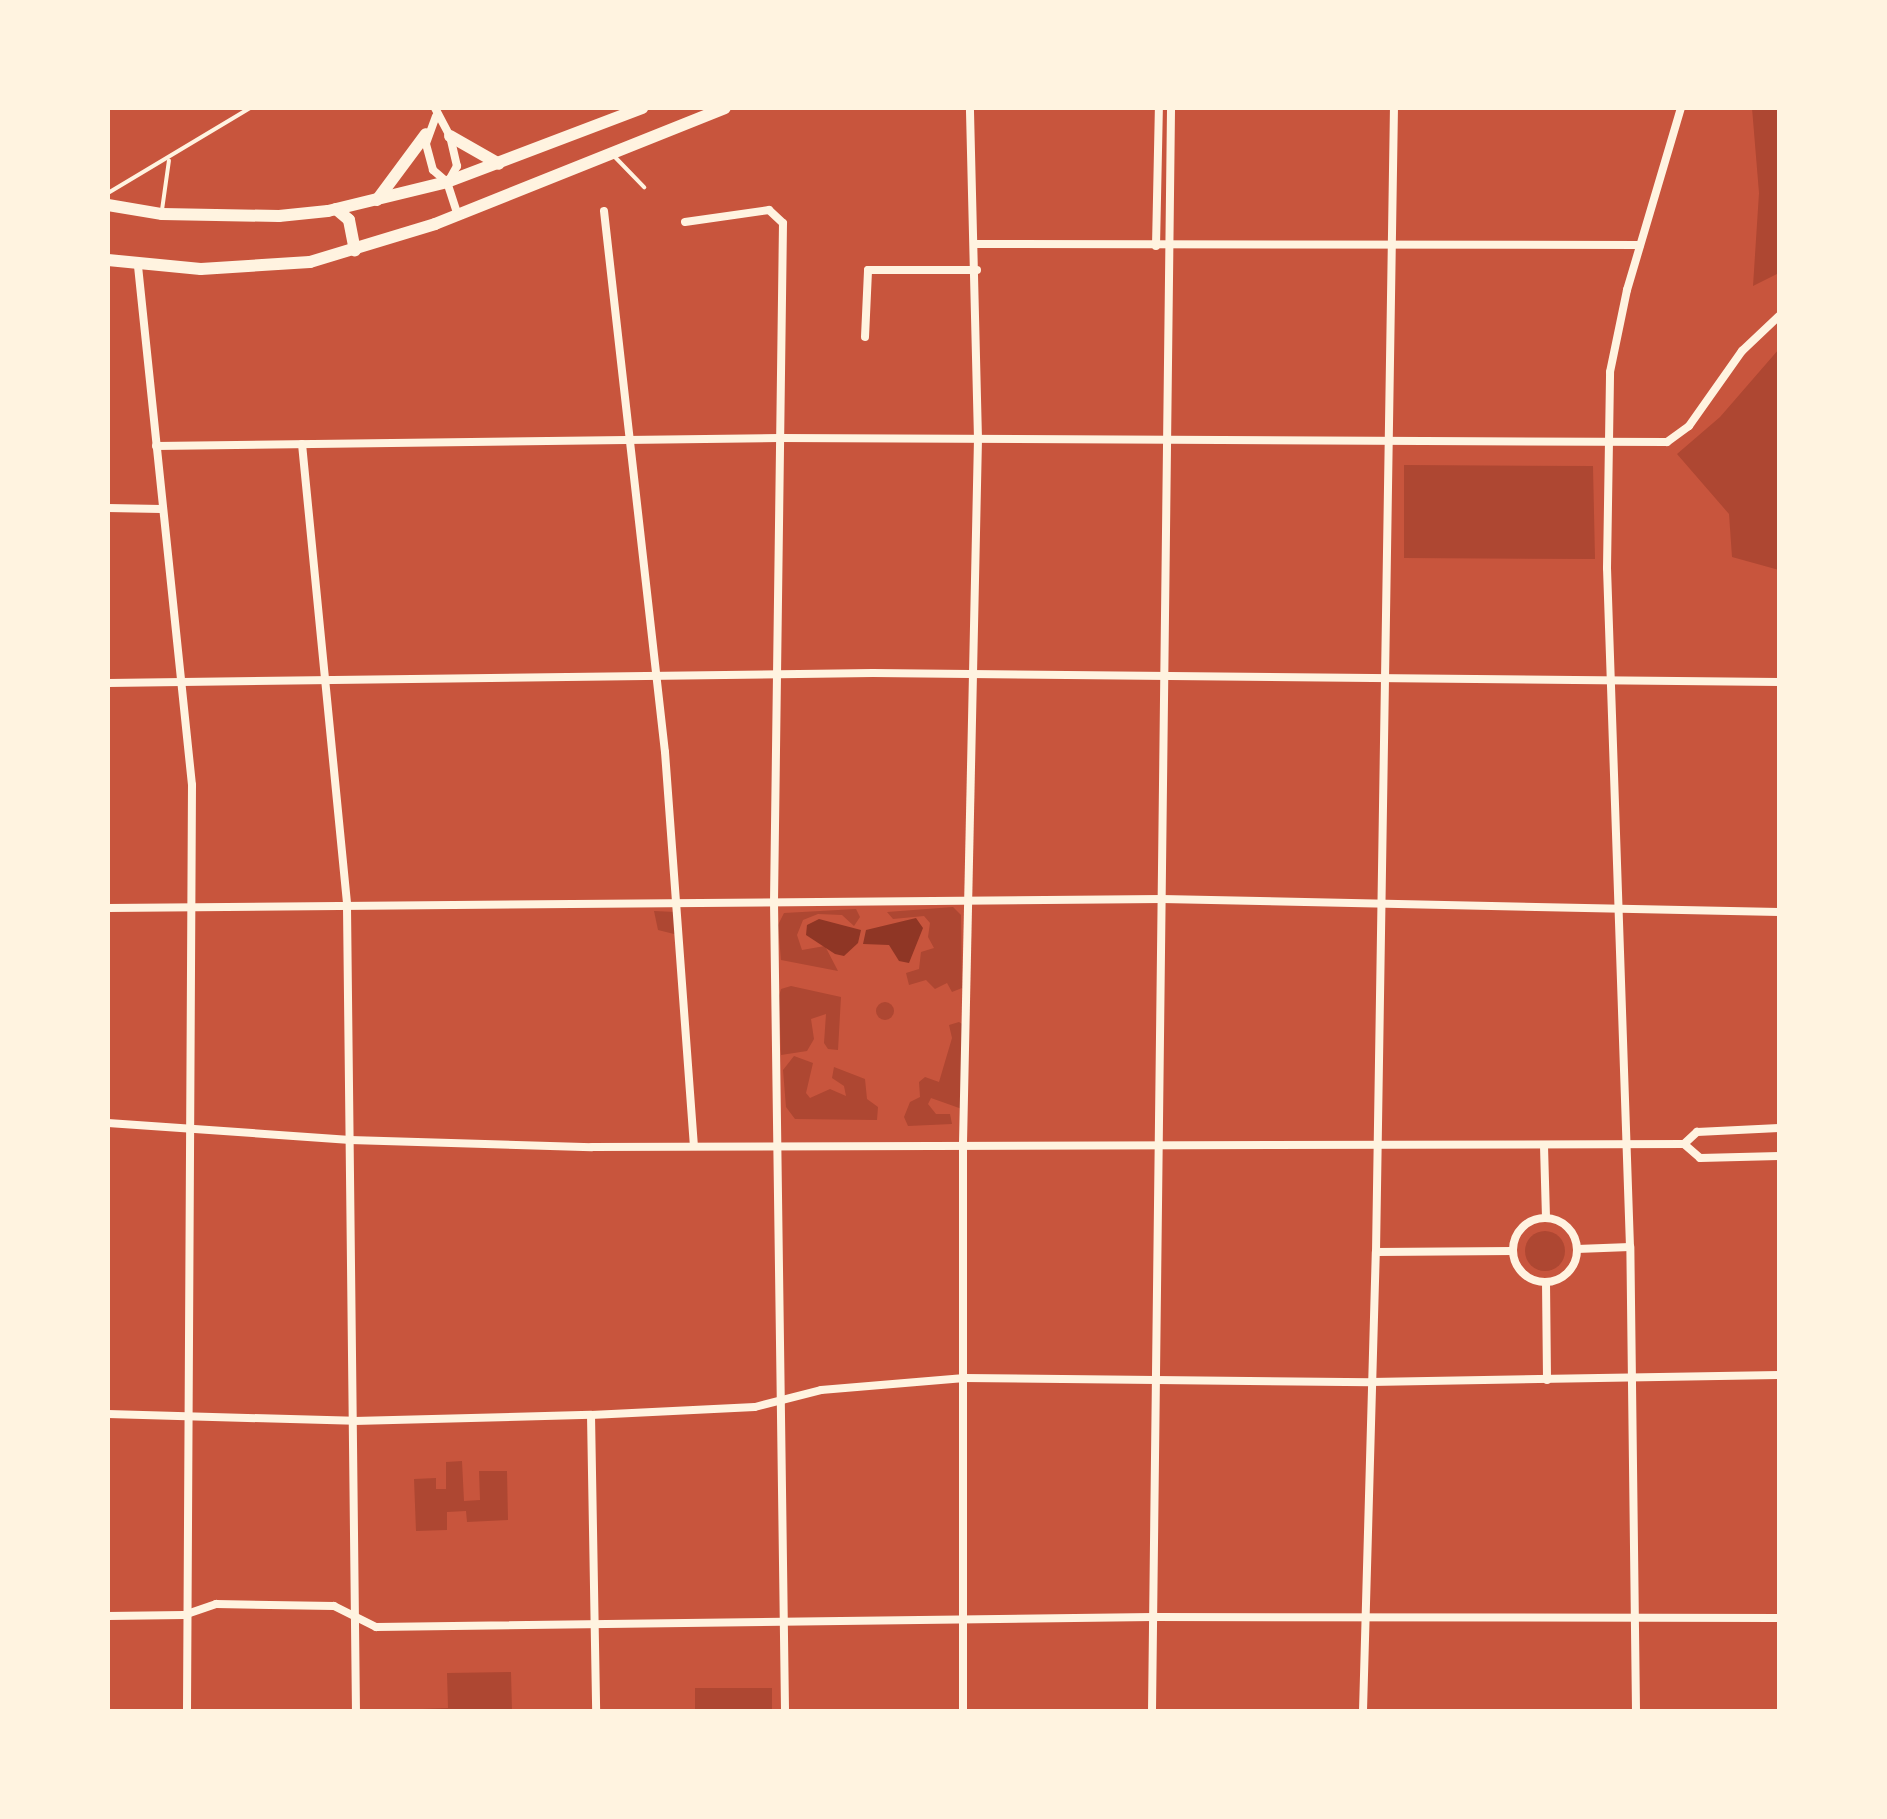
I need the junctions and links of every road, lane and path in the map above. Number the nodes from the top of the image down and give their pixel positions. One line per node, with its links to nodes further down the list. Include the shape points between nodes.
1 (250, 108): 13 (lane)
2 (642, 108): 14 (main road)
3 (725, 108): 12 (main road)
4 (970, 108): 25 (street)
5 (1159, 108): 27 (street)
6 (1171, 108): 28 (street)
7 (1394, 108): 29 (street)
8 (1681, 108): 26 (street)
9 (436, 112): 10 (street); 11 (street)
10 (426, 134): 15 (street, via 433,170); 18 (main road)
11 (450, 136): 14 (main road); 15 (street, via 457,166)
12 (611, 154): 16 (lane); 23 (main road)
13 (169, 158): 17 (lane); 22 (lane)
14 (499, 164): 15 (main road)
15 (447, 182): 18 (main road); 23 (street)
16 (644, 187)
17 (108, 193)
18 (377, 200): 20 (main road)
19 (108, 205): 22 (main road)
20 (336, 209): 22 (main road, via 279,216); 30 (main road, via 349,220)
21 (604, 211): 39 (street)
22 (162, 214)
23 (458, 215): 30 (main road)
24 (685, 222): 36 (street, via 769,210 783,223)
25 (977, 244): 27 (street); 33 (street)
26 (1640, 245): 29 (street); 42 (street, via 1610,372)
27 (1156, 246): 28 (street)
28 (1169, 246): 29 (street); 38 (street)
29 (1393, 248): 40 (street)
30 (355, 250): 32 (main road, via 247,268)
31 (108, 260): 32 (main road)
32 (138, 266): 43 (street)
33 (977, 270): 35 (street, via 868,270); 37 (street)
34 (1779, 316): 42 (street, via 1742,351 1678,435 1667,442)
35 (865, 337)
36 (779, 438): 37 (street); 39 (street); 46 (street)
37 (978, 439): 38 (street); 47 (street)
38 (1165, 441): 40 (street); 48 (street)
39 (631, 443): 41 (street); 49 (street)
40 (1390, 443): 42 (street); 50 (street)
41 (302, 444): 43 (street); 52 (street)
42 (1608, 444): 51 (street)
43 (156, 446): 45 (street)
44 (108, 508): 45 (street)
45 (161, 509): 55 (street)
46 (776, 673): 47 (street); 49 (street); 58 (street)
47 (975, 673): 48 (street); 56 (street)
48 (1161, 674): 50 (street); 57 (street)
49 (656, 675): 52 (street); 60 (street)
50 (1386, 676): 51 (street); 59 (street)
51 (1614, 678): 53 (street); 64 (street)
52 (326, 681): 55 (street); 61 (street)
53 (1779, 682)
54 (108, 683): 55 (street)
55 (180, 683): 63 (street, via 192,785)
56 (971, 899): 57 (street); 58 (street); 70 (street)
57 (1162, 899): 59 (street); 72 (street)
58 (774, 902): 60 (street); 71 (street)
59 (1380, 902): 64 (street); 73 (street)
60 (679, 904): 61 (street); 75 (street)
61 (347, 907): 63 (street); 69 (street)
62 (108, 908): 63 (street)
63 (194, 909): 67 (street)
64 (1620, 911): 65 (street); 77 (street)
65 (1779, 912)
66 (108, 1123): 67 (street)
67 (191, 1128): 69 (street); 94 (street)
68 (1779, 1128): 74 (street, via 1697,1132)
69 (350, 1140): 75 (street); 95 (street)
70 (963, 1143): 71 (street); 72 (street); 86 (street)
71 (776, 1144): 75 (street); 91 (street)
72 (1160, 1144): 73 (street); 87 (street)
73 (1376, 1144): 76 (street); 83 (street)
74 (1684, 1144): 77 (street); 78 (street, via 1700,1158)
75 (694, 1146)
76 (1544, 1146): 77 (street); 79 (street)
77 (1626, 1147): 80 (street)
78 (1779, 1156)
79 (1546, 1217): 81 (street, via 1564,1224); 82 (street, via 1526,1224)
80 (1630, 1247): 81 (street); 88 (street)
81 (1577, 1249): 84 (street, via 1569,1272)
82 (1513, 1251): 83 (street); 84 (street, via 1524,1273)
83 (1376, 1252): 90 (street)
84 (1546, 1282): 89 (street)
85 (1779, 1375): 88 (street)
86 (964, 1378): 87 (street); 91 (street, via 821,1390); 103 (street)
87 (1158, 1379): 90 (street); 100 (street)
88 (1632, 1379): 89 (street); 101 (street)
89 (1547, 1380): 90 (street)
90 (1371, 1382): 99 (street)
91 (783, 1402): 93 (street); 104 (street)
92 (108, 1414): 94 (street)
93 (591, 1415): 95 (street); 105 (street)
94 (187, 1417): 95 (street); 97 (street)
95 (354, 1421): 96 (street)
96 (355, 1614): 97 (street, via 334,1606 216,1604); 105 (street, via 376,1627); 107 (street)
97 (184, 1615): 98 (street); 106 (street)
98 (108, 1616)
99 (1365, 1616): 100 (street); 101 (street); 112 (street)
100 (1153, 1617): 103 (street); 111 (street)
101 (1634, 1617): 102 (street); 113 (street)
102 (1779, 1618)
103 (962, 1623): 104 (street); 110 (street)
104 (785, 1624): 105 (street); 109 (street)
105 (594, 1625): 108 (street)
106 (187, 1711)
107 (356, 1711)
108 (596, 1711)
109 (785, 1711)
110 (963, 1711)
111 (1152, 1711)
112 (1363, 1711)
113 (1636, 1711)

